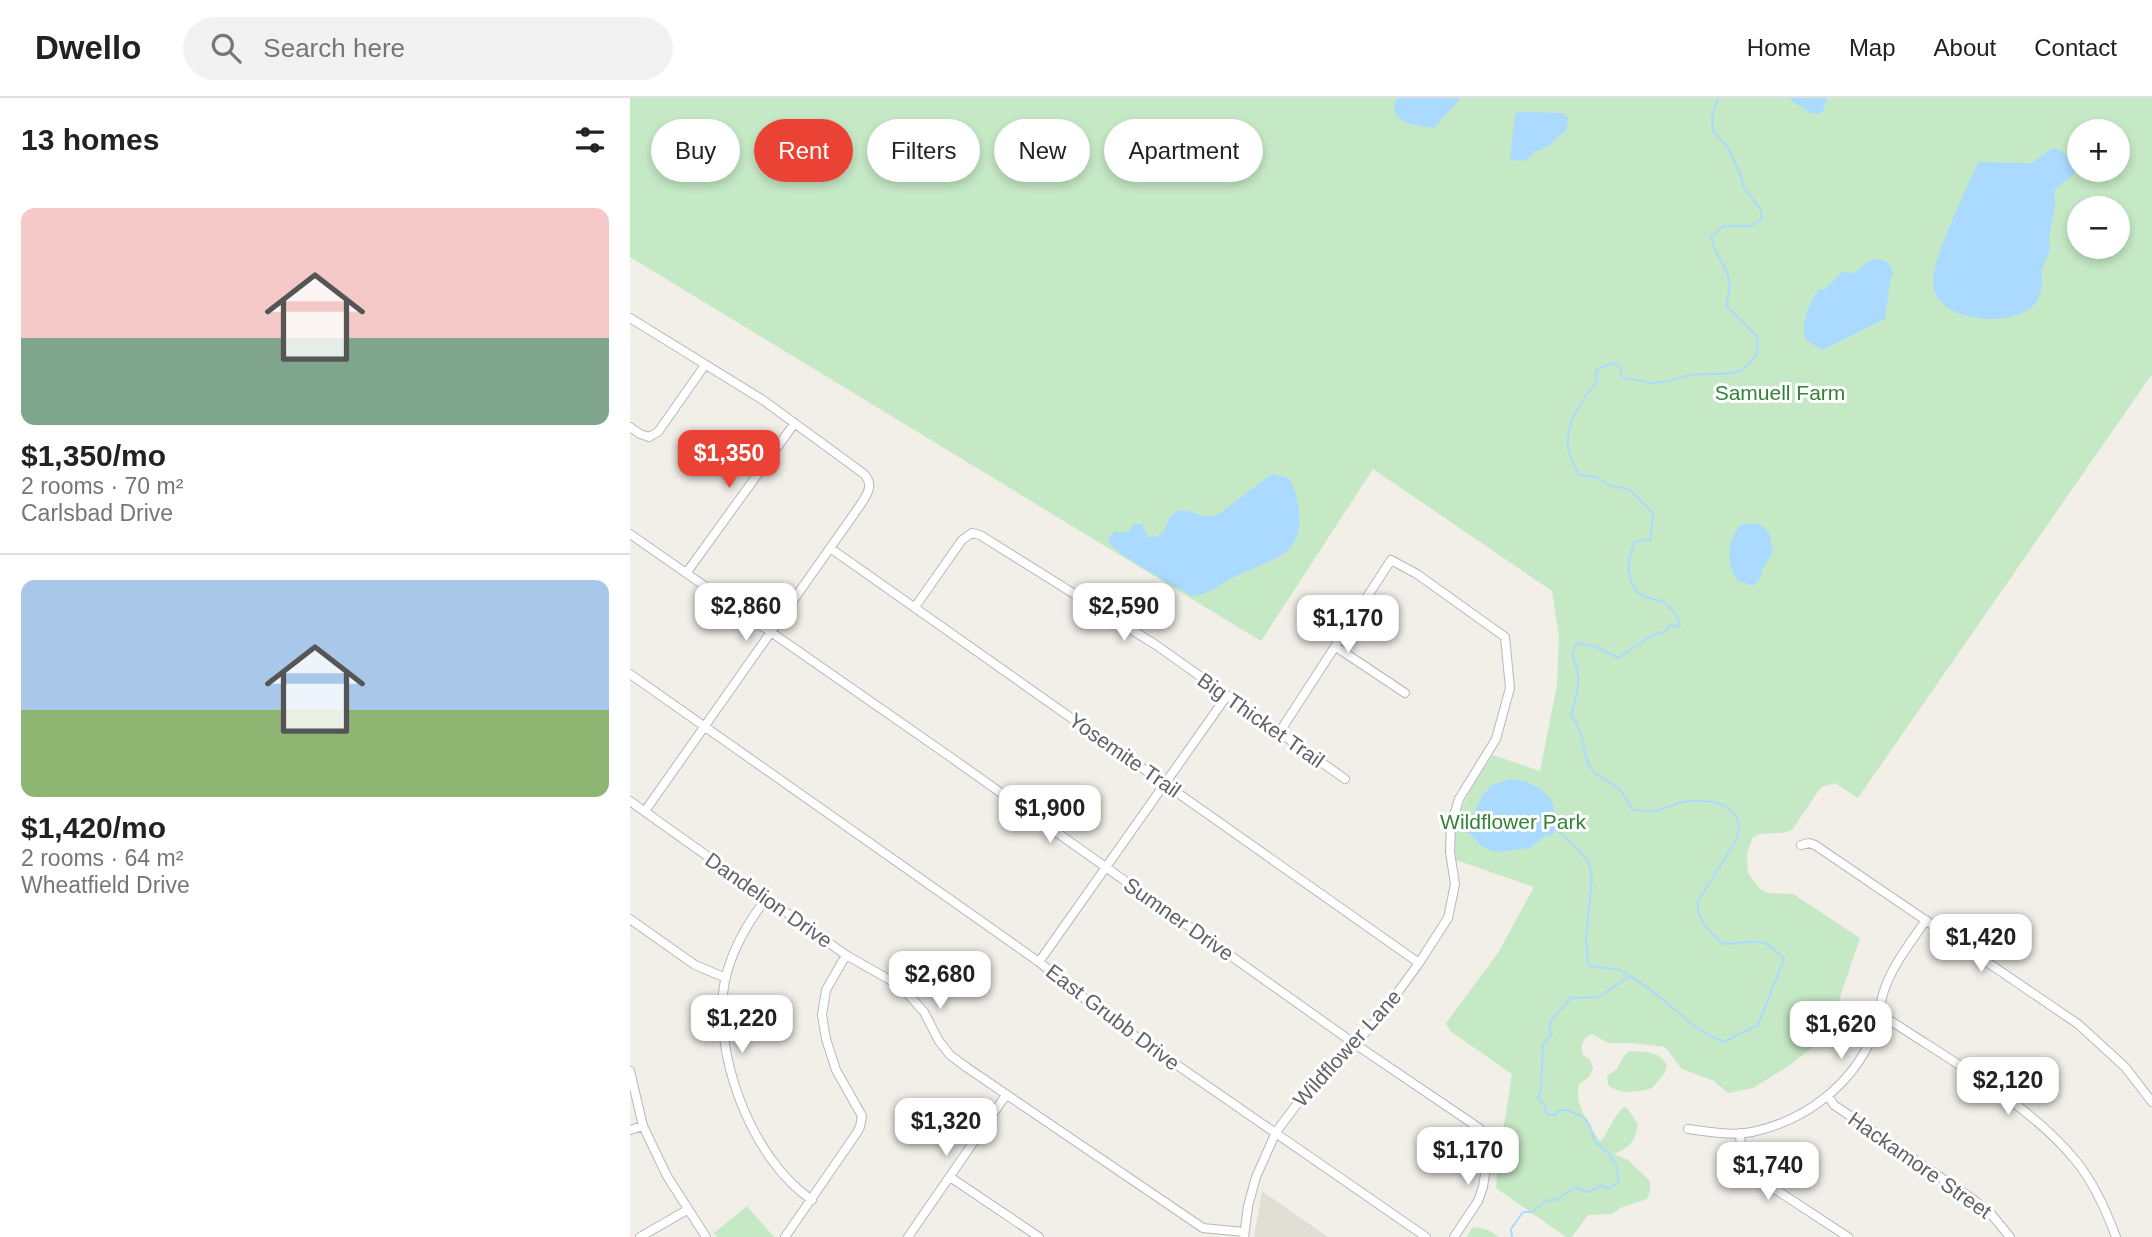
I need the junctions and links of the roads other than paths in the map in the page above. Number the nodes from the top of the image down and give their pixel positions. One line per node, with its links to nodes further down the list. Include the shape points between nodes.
1 (630, 318): 2 (street)
2 (705, 365): 3 (street); 4 (street, via 658,432 649,437)
3 (794, 424): 6 (street, via 864,474 870,484); 7 (street)
4 (630, 427)
5 (630, 534): 7 (street, Sumner Drive)
6 (830, 548): 8 (street, Yosemite Trail); 9 (street)
7 (687, 572): 9 (street, Sumner Drive)
8 (915, 607): 13 (street, Big Thicket Trail, via 962,540 972,533 980,535 1156,645); 17 (street, Yosemite Trail)
9 (771, 633): 14 (street); 21 (street, Sumner Drive)
10 (1336, 647): 12 (street); 15 (street); 27 (street, Wildflower Lane, via 1391,560 1505,637 1510,688 1496,739 1459,799 1451,826 1455,884 1448,918)
11 (630, 674): 14 (street, East Grubb Drive)
12 (1405, 693)
13 (1226, 697): 15 (street, Big Thicket Trail); 17 (street)
14 (706, 726): 19 (street); 26 (street, East Grubb Drive)
15 (1279, 733): 16 (street, Big Thicket Trail)
16 (1345, 779)
17 (1165, 784): 21 (street); 27 (street, Yosemite Trail)
18 (630, 801): 19 (street, Dandelion Drive)
19 (645, 811): 22 (street, Dandelion Drive)
20 (1801, 845): 24 (street, via 1815,845)
21 (1106, 867): 26 (street); 30 (street, Sumner Drive)
22 (766, 899): 25 (street, Dandelion Drive); 28 (street, via 744,930)
23 (630, 919): 28 (street, via 695,965)
24 (1926, 920): 29 (street, via 1890,975); 34 (street, via 2078,1024 2125,1067)
25 (846, 955): 32 (street, Dandelion Drive, via 907,993 950,1055); 41 (street, via 826,990 822,1014 833,1062 862,1120)
26 (1039, 962): 38 (street, East Grubb Drive, via 1110,1018)
27 (1419, 963): 30 (street, Wildflower Lane)
28 (726, 978): 41 (street, via 724,1040 744,1111 771,1159)
29 (1879, 1017): 33 (street, via 1860,1060); 53 (street, via 1902,1028 2048,1130 2088,1178)
30 (1355, 1044): 38 (street, Wildflower Lane, via 1312,1084); 50 (street, Sumner Drive, via 1486,1135 1489,1149 1483,1187)
31 (630, 1070): 35 (street)
32 (1006, 1095): 40 (street); 43 (street, Dandelion Drive, via 1203,1228)
33 (1828, 1096): 39 (street, via 1801,1115); 52 (street, Hackamore Street, via 1834,1105 1974,1200)
34 (2152, 1102)
35 (643, 1126): 37 (street); 42 (street)
36 (1688, 1129): 39 (street)
37 (630, 1130)
38 (1276, 1132): 43 (street, Wildflower Lane, via 1256,1177); 49 (street, East Grubb Drive)
39 (1740, 1133): 51 (street, via 1741,1151 1760,1180)
40 (950, 1177): 47 (street); 48 (street)
41 (812, 1200): 46 (street)
42 (687, 1210): 44 (street); 45 (street)
43 (1244, 1234)
44 (640, 1237)
45 (706, 1237)
46 (785, 1237)
47 (908, 1237)
48 (1039, 1237)
49 (1426, 1237)
50 (1454, 1237)
51 (1848, 1237)
52 (2010, 1237)
53 (2116, 1237)

